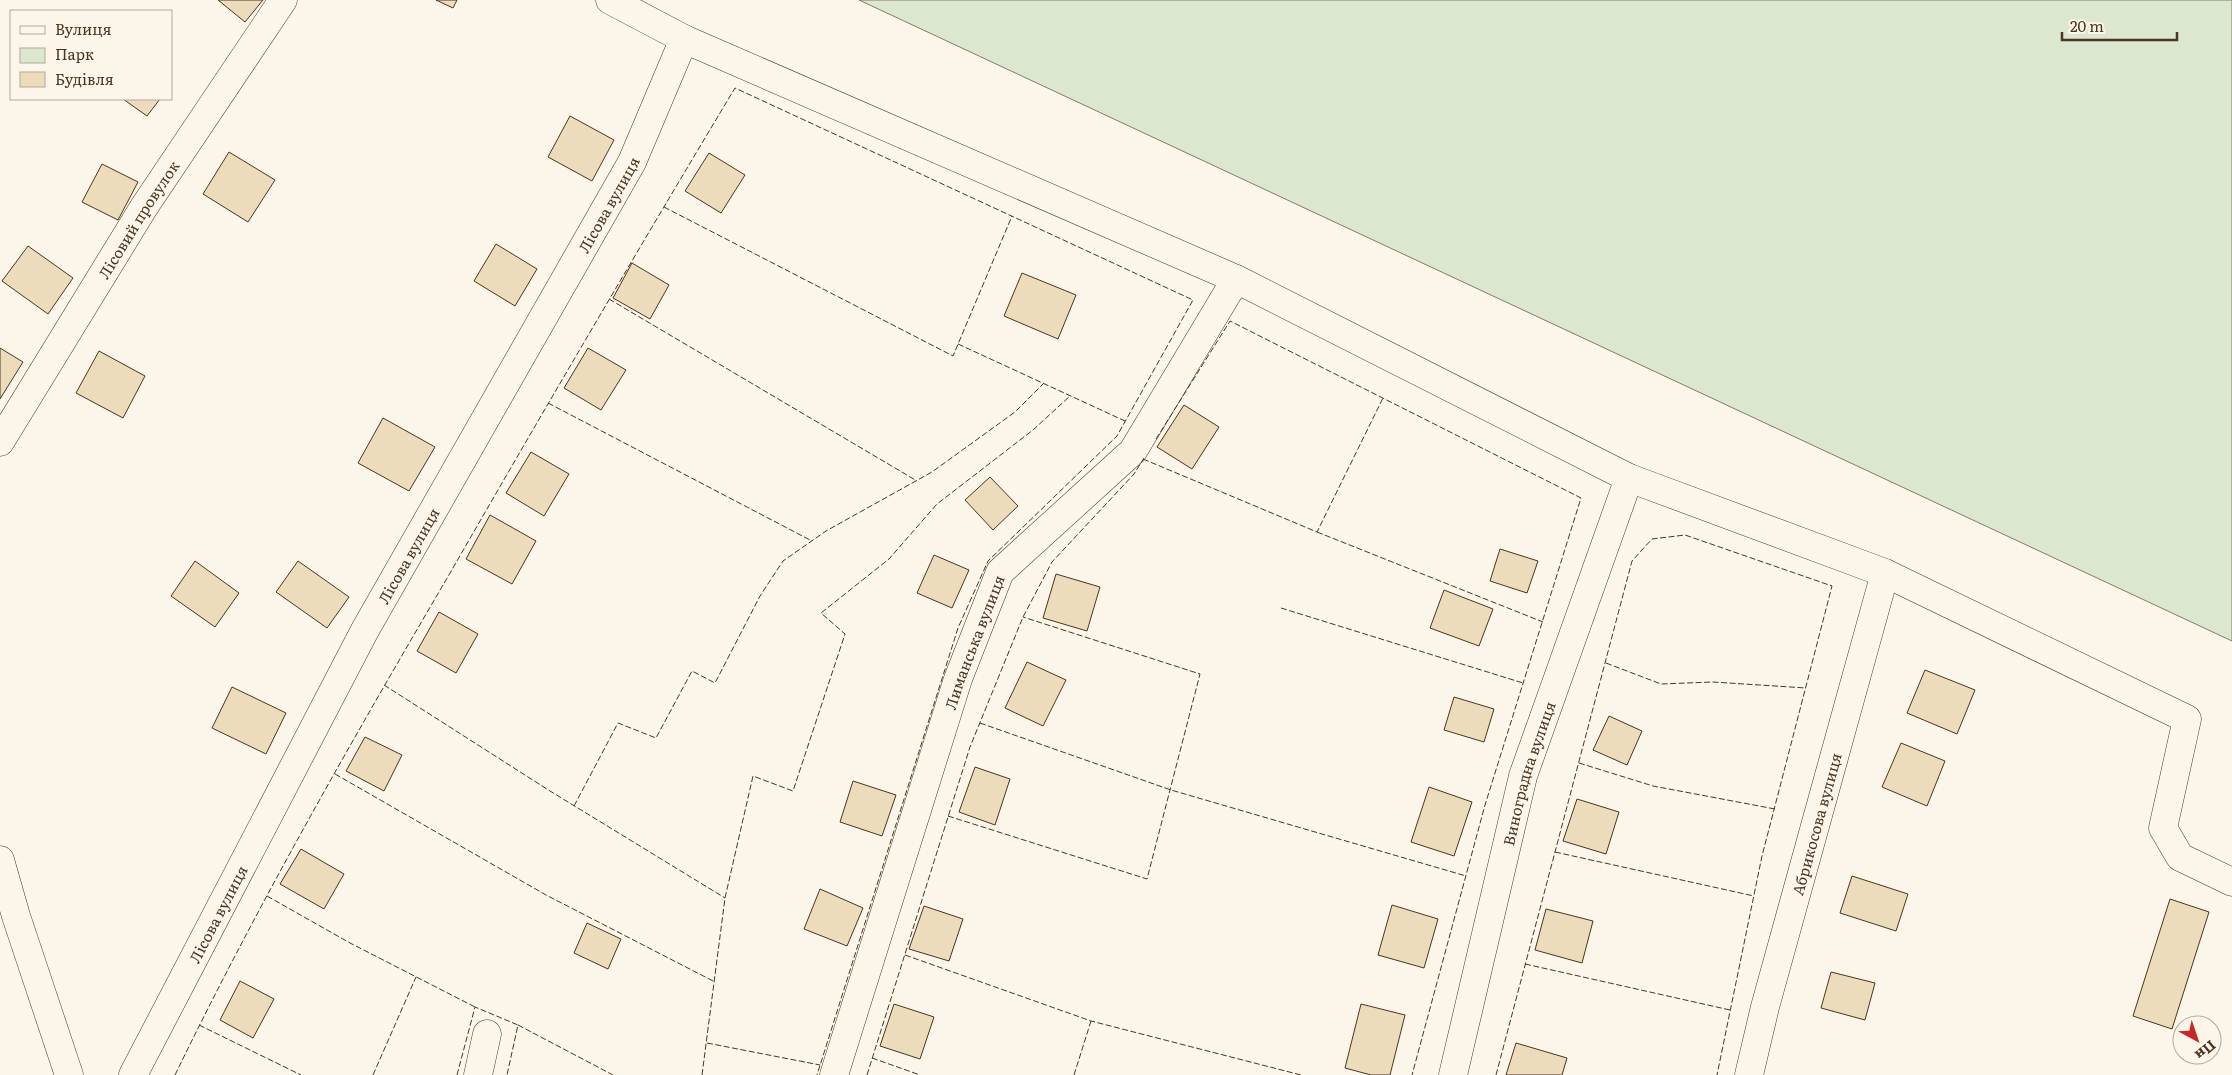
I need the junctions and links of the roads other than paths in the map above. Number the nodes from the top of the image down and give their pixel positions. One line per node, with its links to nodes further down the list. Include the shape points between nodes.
1 (283, 0): 5 (street, Лісовий провулок, via 144,207)
2 (610, 0): 3 (street)
3 (684, 39): 4 (street); 12 (street, Лісова вулиця, via 632,162 364,630)
4 (1236, 279): 6 (street); 14 (street, Лиманська вулиця, via 1133,451 1000,572 958,679)
5 (0, 442)
6 (1628, 478): 7 (street); 15 (street, Виноградна вулиця, via 1523,776)
7 (1885, 573): 9 (street, via 2187,719 2163,828 2180,857); 16 (street, Абрикосова вулиця)
8 (0, 860): 11 (street)
9 (2232, 882)
10 (487, 1034): 13 (street)
11 (69, 1075)
12 (132, 1075)
13 (478, 1075)
14 (834, 1075)
15 (1454, 1075)
16 (1749, 1075)

